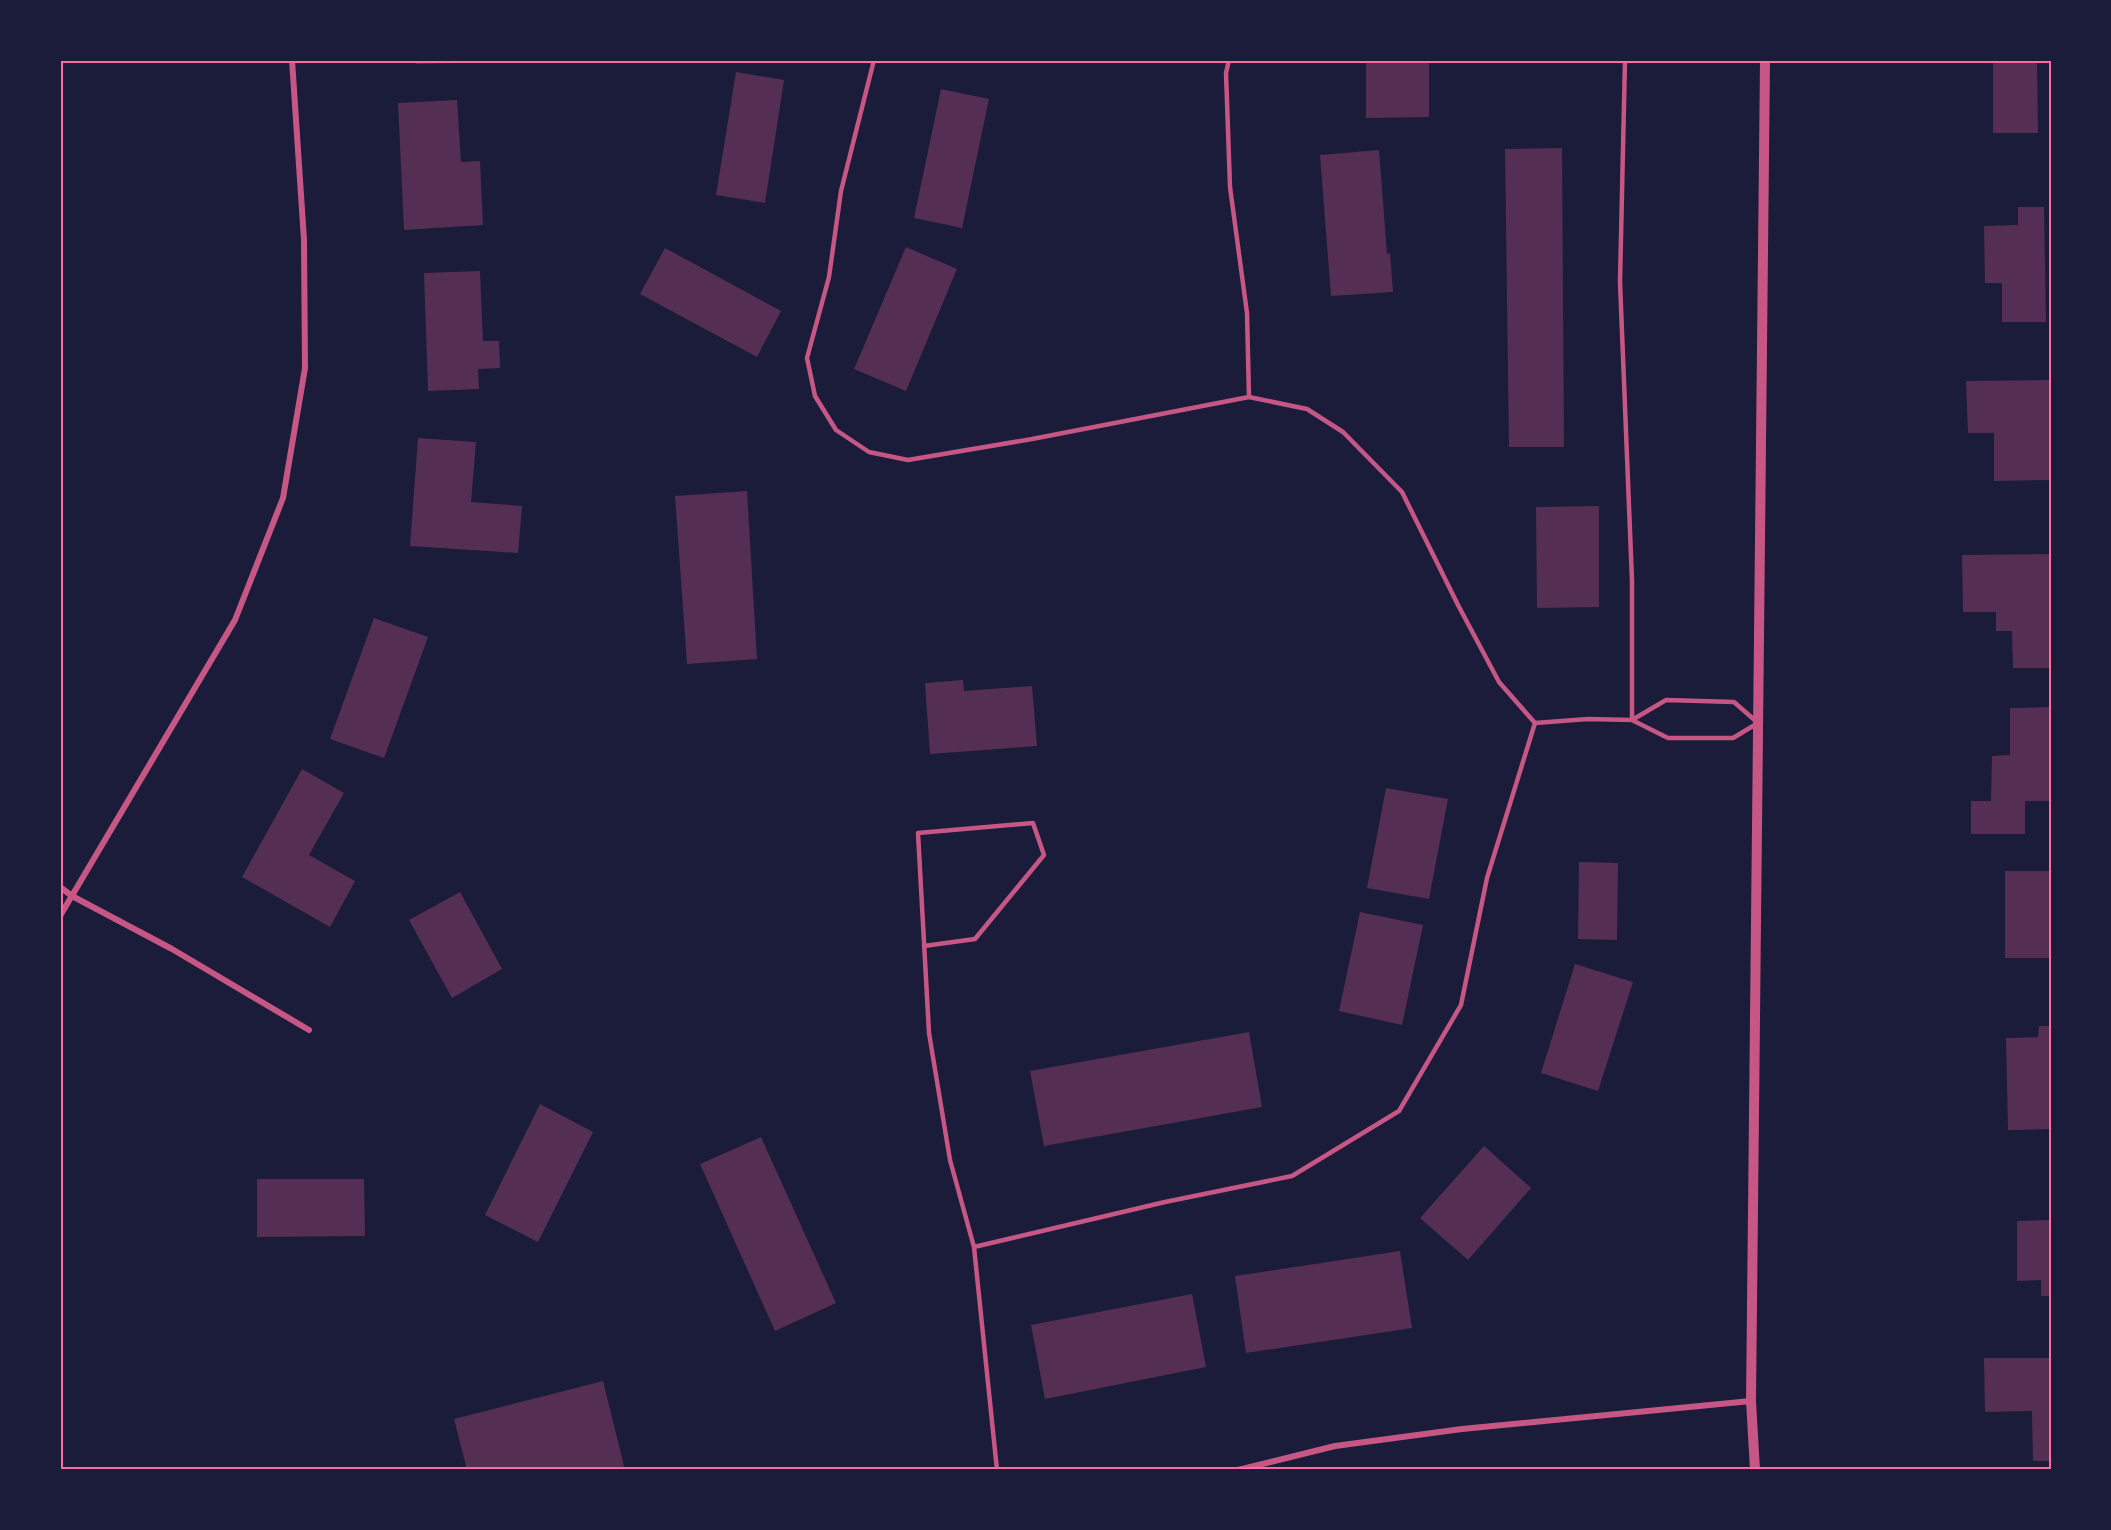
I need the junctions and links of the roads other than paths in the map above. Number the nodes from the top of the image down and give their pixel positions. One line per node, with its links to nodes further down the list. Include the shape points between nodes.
1 (292, 60): 11 (street, via 304,240 305,368 283,498 235,620)
2 (874, 60): 6 (lane, via 842,191 829,277 807,358 815,396 836,430 869,452 908,460)
3 (1229, 60): 6 (lane, via 1226,73 1230,187 1247,313)
4 (1625, 60): 7 (lane, via 1620,282 1632,581)
5 (1765, 60): 9 (street)
6 (1250, 397): 8 (lane, via 1307,409 1343,432 1402,492 1498,682)
7 (1632, 720): 8 (lane); 9 (lane, via 1668,738 1733,738); 9 (lane, via 1666,700 1734,702)
8 (1535, 723): 15 (lane, via 1487,878 1461,1005 1398,1111 1292,1176)
9 (1758, 723): 16 (street)
10 (60, 887): 11 (street)
11 (72, 896): 12 (street); 14 (street, via 172,949)
12 (60, 916)
13 (924, 946): 13 (lane, via 918,833 1033,824 1044,855 975,939); 15 (lane, via 929,1033 948,1149)
14 (309, 1030)
15 (974, 1247): 17 (lane)
16 (1751, 1401): 18 (street, via 1462,1429 1335,1446); 19 (street)
17 (997, 1470)
18 (1238, 1470)
19 (1755, 1470)

